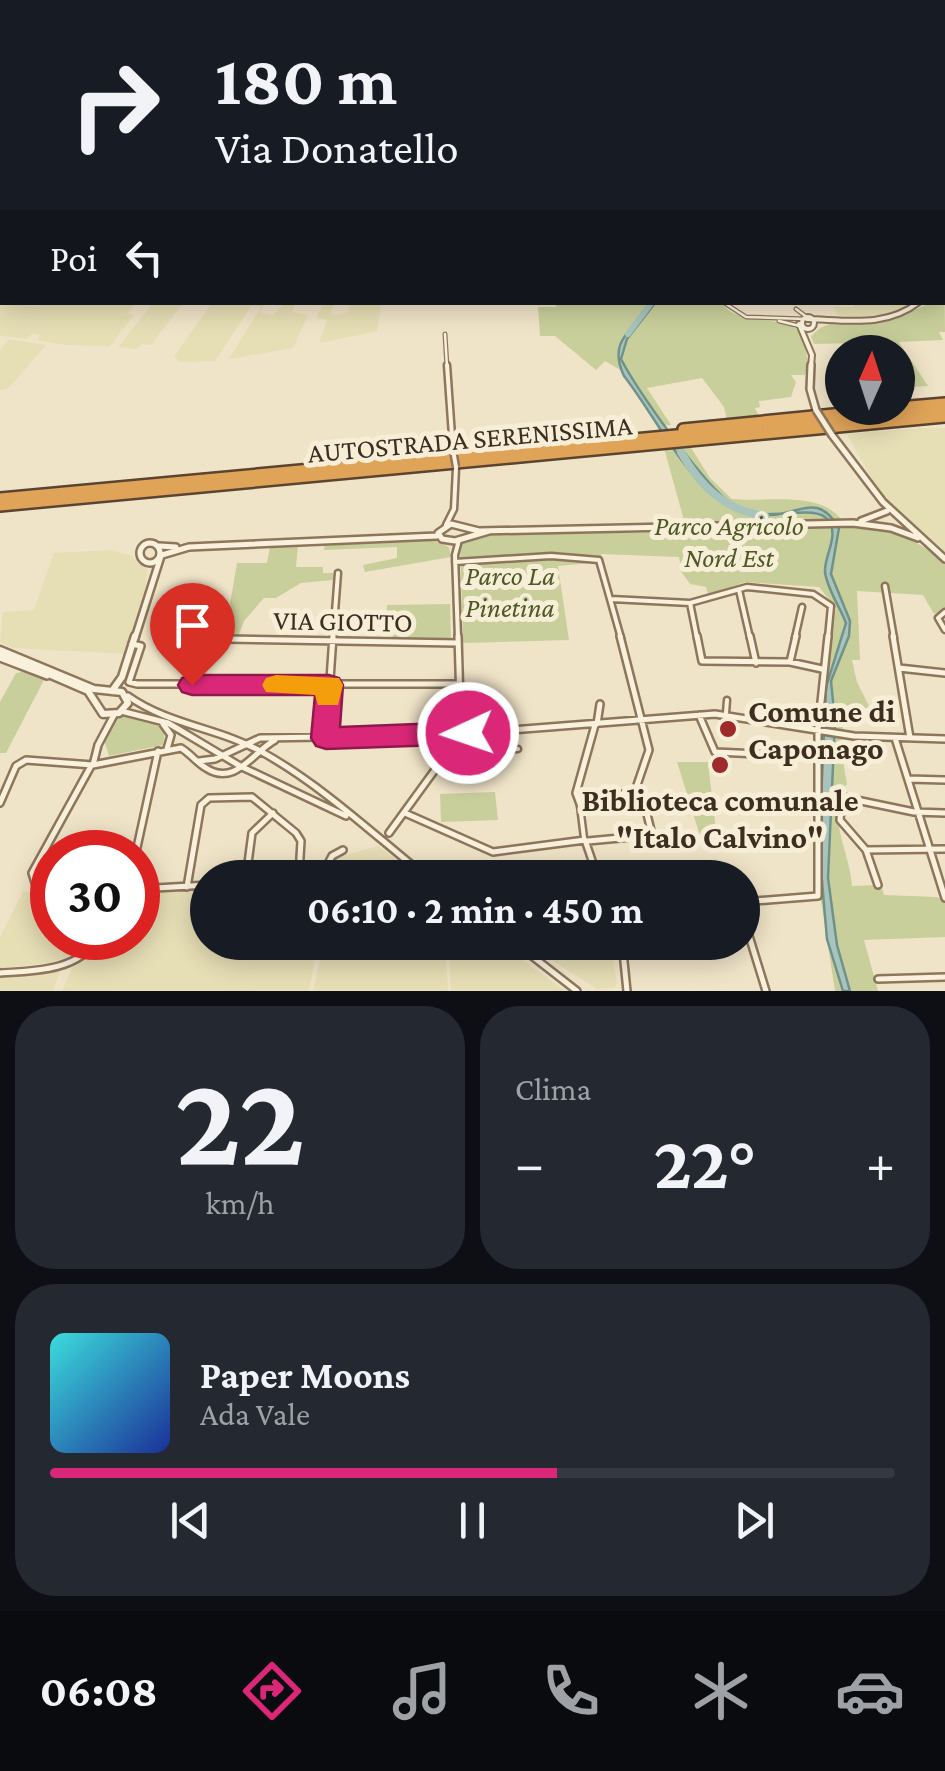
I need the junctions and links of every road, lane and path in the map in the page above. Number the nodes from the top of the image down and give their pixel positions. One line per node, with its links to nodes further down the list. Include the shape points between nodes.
1 (727, 305): 5 (street)
2 (794, 305): 4 (street)
3 (913, 305): 7 (street, via 889,318)
4 (796, 310): 6 (street); 7 (street); 7 (street)
5 (768, 319): 6 (street); 7 (street)
6 (778, 319): 7 (street)
7 (806, 323): 9 (street); 9 (street)
8 (445, 334): 19 (street, bridge)
9 (809, 344): 13 (street, bridge, via 810,390 816,410)
10 (915, 409): 11 (highway)
11 (945, 413): 13 (highway, AUTOSTRADA SERENISSIMA); 14 (highway, AUTOSTRADA SERENISSIMA)
12 (825, 416): 14 (highway)
13 (835, 431): 14 (highway, AUTOSTRADA SERENISSIMA); 16 (street)
14 (678, 435): 15 (highway, AUTOSTRADA SERENISSIMA)
15 (662, 437): 17 (highway, AUTOSTRADA SERENISSIMA); 18 (highway, AUTOSTRADA SERENISSIMA)
16 (872, 494): 20 (street); 21 (street)
17 (0, 497)
18 (0, 506)
19 (454, 509): 24 (street); 26 (street)
20 (894, 512): 21 (street); 22 (street)
21 (876, 514): 23 (street); 25 (street)
22 (902, 522): 25 (street); 28 (street)
23 (853, 523): 25 (street); 26 (street)
24 (442, 527): 26 (street); 27 (street); 29 (street)
25 (888, 527): 28 (street)
26 (461, 533): 29 (street); 33 (street)
27 (419, 535): 29 (street); 30 (street)
28 (918, 538): 34 (street)
29 (443, 540): 33 (street)
30 (280, 542): 31 (street); 32 (street)
31 (159, 546): 32 (street); 35 (street, via 140,549 137,556)
32 (161, 555): 35 (street); 37 (street)
33 (455, 558): 40 (street, via 594,557); 47 (street)
34 (945, 559)
35 (144, 561): 37 (street)
36 (338, 573): 46 (street)
37 (153, 578): 48 (street)
38 (885, 586): 52 (street)
39 (739, 590): 41 (street); 50 (street); 53 (street, via 805,592 829,603)
40 (612, 600): 41 (street); 68 (street)
41 (690, 603): 50 (street, via 702,661)
42 (802, 607): 51 (street)
43 (945, 612): 44 (street, via 938,619)
44 (945, 630)
45 (227, 639): 46 (street, VIA GIOTTO)
46 (332, 640): 47 (street, VIA GIOTTO); 57 (street)
47 (458, 643): 56 (street)
48 (132, 644): 55 (street); 57 (street, via 141,646 130,682 137,684)
49 (0, 654): 58 (street); 61 (street, via 87,690)
50 (756, 662): 51 (street)
51 (790, 662): 53 (street)
52 (899, 668): 54 (street); 74 (street)
53 (822, 669): 70 (street)
54 (945, 673)
55 (122, 677): 58 (street); 59 (street)
56 (460, 684): 57 (street); 71 (street)
57 (329, 685): 72 (street)
58 (110, 692): 59 (street); 61 (street)
59 (126, 694): 63 (street, via 128,704); 78 (street, via 144,707)
60 (727, 700): 64 (street)
61 (97, 702): 66 (street)
62 (600, 704): 69 (street)
63 (118, 712): 66 (street); 67 (street)
64 (726, 714): 65 (street); 70 (street)
65 (698, 715): 68 (street); 84 (street, via 715,752)
66 (106, 718): 88 (street)
67 (155, 718): 80 (street, via 170,733); 85 (street)
68 (644, 720): 69 (street); 92 (street, via 648,750)
69 (596, 724): 71 (street); 94 (street, via 576,793)
70 (821, 730): 73 (street); 117 (street, via 818,896)
71 (460, 734): 72 (street); 79 (street)
72 (326, 738): 75 (street)
73 (895, 738): 74 (street); 90 (street)
74 (910, 738): 76 (street)
75 (290, 739): 77 (street); 78 (street)
76 (945, 739)
77 (280, 740): 82 (street); 86 (street)
78 (243, 742): 82 (street); 85 (street)
79 (452, 746): 83 (street); 95 (street)
80 (167, 749): 81 (street); 87 (street, via 186,748)
81 (158, 750): 88 (street); 101 (street)
82 (260, 750): 86 (street); 89 (street)
83 (518, 750)
84 (759, 754)
85 (223, 757): 87 (street); 89 (street)
86 (272, 758): 99 (street)
87 (199, 761): 89 (street, via 218,773)
88 (93, 765): 93 (street, via 22,761); 100 (street)
89 (242, 768): 99 (street)
90 (908, 779): 91 (street); 96 (street)
91 (945, 780)
92 (635, 792): 94 (street); 103 (street, via 642,792 652,835)
93 (0, 803)
94 (580, 804): 103 (street)
95 (405, 812): 102 (street); 103 (street, via 493,852)
96 (918, 812): 98 (street); 104 (street); 106 (street, via 842,797 840,820)
97 (273, 813): 108 (street, via 251,834); 109 (street, via 300,837); 114 (street, via 250,796 204,800)
98 (945, 814)
99 (355, 822): 111 (street)
100 (54, 830)
101 (141, 830)
102 (389, 833)
103 (586, 840): 112 (street)
104 (930, 849): 106 (street); 107 (street); 116 (street)
105 (344, 850): 110 (street)
106 (866, 850): 113 (street)
107 (945, 850)
108 (248, 860)
109 (299, 860)
110 (330, 860)
111 (405, 860)
112 (592, 860)
113 (878, 885)
114 (188, 887): 115 (street)
115 (160, 889)
116 (945, 898)
117 (760, 901)
118 (74, 960): 122 (street)
119 (538, 960): 126 (street)
120 (624, 960): 125 (street)
121 (756, 960): 127 (street)
122 (0, 973)
123 (945, 976): 124 (street)
124 (878, 979)
125 (626, 989)
126 (578, 991)
127 (766, 991)

